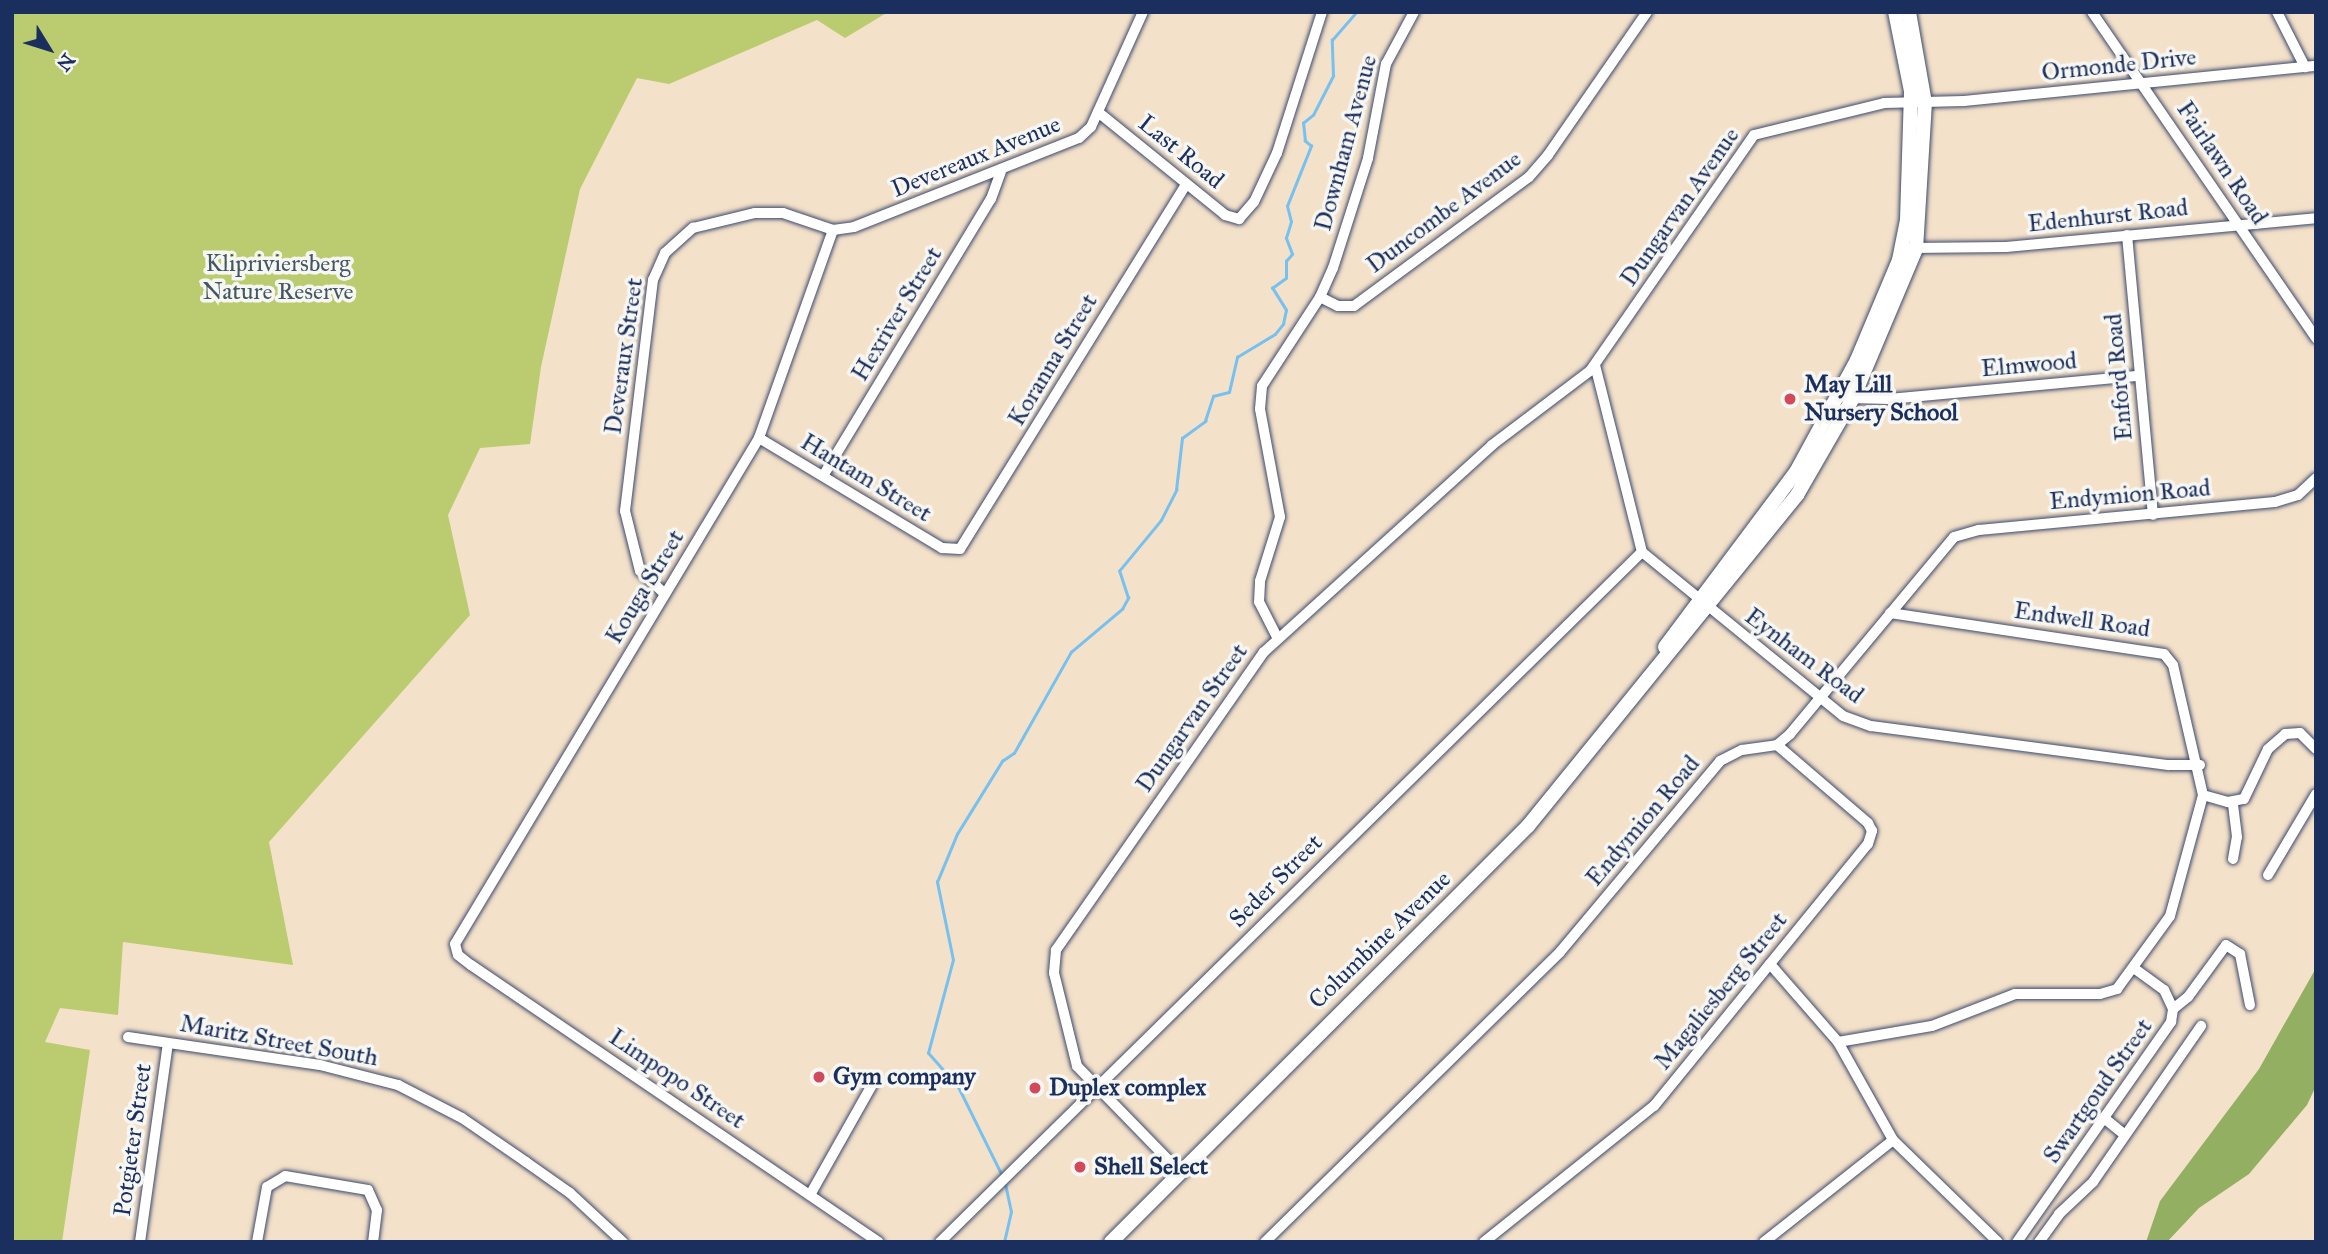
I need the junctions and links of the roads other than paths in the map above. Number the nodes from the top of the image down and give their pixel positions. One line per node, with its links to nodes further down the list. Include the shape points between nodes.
1 (1143, 12): 12 (street, Devereaux Avenue)
2 (1322, 12): 14 (street, Last Road, via 1278,153 1249,210 1239,219 1228,217)
3 (1414, 12): 20 (street, Downham Avenue, via 1386,64 1368,158)
4 (1647, 12): 20 (street, Duncombe Avenue, via 1529,177 1354,306 1338,306)
5 (1895, 12): 11 (main road, Columbine Avenue)
6 (1909, 12): 11 (main road, Columbine Avenue)
7 (2092, 12): 10 (street, Fairlawn Road)
8 (2277, 12): 9 (street)
9 (2311, 67): 10 (street, Ormonde Drive)
10 (2142, 84): 11 (street, Ormonde Drive); 16 (street, Fairlawn Road)
11 (1918, 102): 19 (main road, Columbine Avenue); 22 (street, Dungarvan Avenue, via 1872,106 1754,135)
12 (1098, 112): 13 (street, Devereaux Avenue, via 1084,135); 14 (street, Last Road)
13 (1001, 172): 17 (street, Devereaux Avenue); 26 (street, Hexriver Street, via 991,199)
14 (1185, 184): 29 (street, Koranna Street, via 968,541)
15 (2316, 218): 16 (street, Edenhurst Road)
16 (2240, 226): 18 (street, Edenhurst Road); 21 (street, Fairlawn Road)
17 (833, 230): 25 (street, Kouga Street); 31 (street, Deveraux Street, via 765,212 703,224 682,235 665,253 653,280 625,511 640,571)
18 (2127, 235): 19 (street, Edenhurst Road, via 2006,247); 23 (street, Enford Road)
19 (1910, 248): 24 (main road, Columbine Avenue)
20 (1321, 297): 34 (street, Downham Avenue, via 1268,374 1260,397 1280,517 1260,581 1259,602)
21 (2316, 338)
22 (1595, 365): 30 (street); 34 (street, Dungarvan Street, via 1492,445)
23 (2139, 376): 24 (street, Elmwood); 28 (street, Enford Road)
24 (1846, 397): 32 (main road, Columbine Avenue, via 1779,509)
25 (759, 438): 26 (street, Hantam Street); 31 (street, Kouga Street)
26 (822, 476): 29 (street, Hantam Street)
27 (2316, 478): 28 (street, Endymion Road, via 2298,495 2275,502)
28 (2153, 515): 33 (street, Endymion Road, via 1962,533 1942,549)
29 (951, 552)
30 (1642, 552): 32 (street, Eynham Road); 54 (street, Seder Street)
31 (665, 594): 44 (street, Kouga Street, via 457,936)
32 (1702, 604): 35 (street, Eynham Road); 58 (main road, Columbine Avenue, via 1528,826)
33 (1890, 613): 35 (street, Endymion Road); 38 (street, Endwell Road, via 2164,654 2173,665)
34 (1278, 637): 54 (street, Dungarvan Street, via 1054,954 1069,1043 1077,1066)
35 (1821, 699): 36 (street, Endymion Road); 38 (street, Eynham Road, via 1850,720 1871,726 2168,765)
36 (1777, 745): 45 (street, Magaliesberg Street, via 1872,831 1867,844); 67 (street, Endymion Road, via 1742,750 1720,761 1553,960)
37 (2316, 750): 41 (street, via 2300,733 2280,736 2268,749 2246,796)
38 (2200, 765): 40 (street, Endwell Road)
39 (2316, 794): 43 (street)
40 (2203, 795): 41 (street); 46 (street, Endwell Road, via 2176,900)
41 (2233, 802): 42 (street, via 2237,837)
42 (2233, 859)
43 (2268, 875)
44 (455, 948): 59 (street, Limpopo Street, via 471,965)
45 (1770, 964): 51 (street); 68 (street, Magaliesberg Street, via 1654,1106)
46 (2134, 968): 48 (street, Swartgoud Street, via 2164,990); 51 (street, Endwell Road, via 2106,994 2015,994 1932,1026)
47 (2250, 1005): 48 (street, via 2240,954 2226,945 2188,997)
48 (2173, 1009): 55 (street, Swartgoud Street, via 2168,1028)
49 (2201, 1026): 56 (street)
50 (128, 1037): 52 (street, Maritz Street South)
51 (1838, 1042): 57 (street)
52 (168, 1044): 60 (street, Potgieter Street); 63 (street, Maritz Street South, via 354,1071 413,1091 462,1118 553,1180)
53 (872, 1085): 59 (street)
54 (1096, 1088): 58 (street, Dungarvan Street); 65 (street, Seder Street)
55 (2104, 1118): 56 (street); 71 (street, Swartgoud Street)
56 (2125, 1135): 72 (street, via 2087,1190 2059,1213)
57 (1893, 1140): 69 (street); 70 (street)
58 (1179, 1171): 66 (main road, Columbine Avenue)
59 (810, 1195): 64 (street, Limpopo Street)
60 (140, 1242)
61 (257, 1242): 62 (street, via 267,1187 285,1176 368,1190 377,1210)
62 (373, 1242)
63 (623, 1242)
64 (879, 1242)
65 (940, 1242)
66 (1111, 1242)
67 (1265, 1242)
68 (1484, 1242)
69 (1764, 1242)
70 (1997, 1242)
71 (2017, 1242)
72 (2039, 1242)

